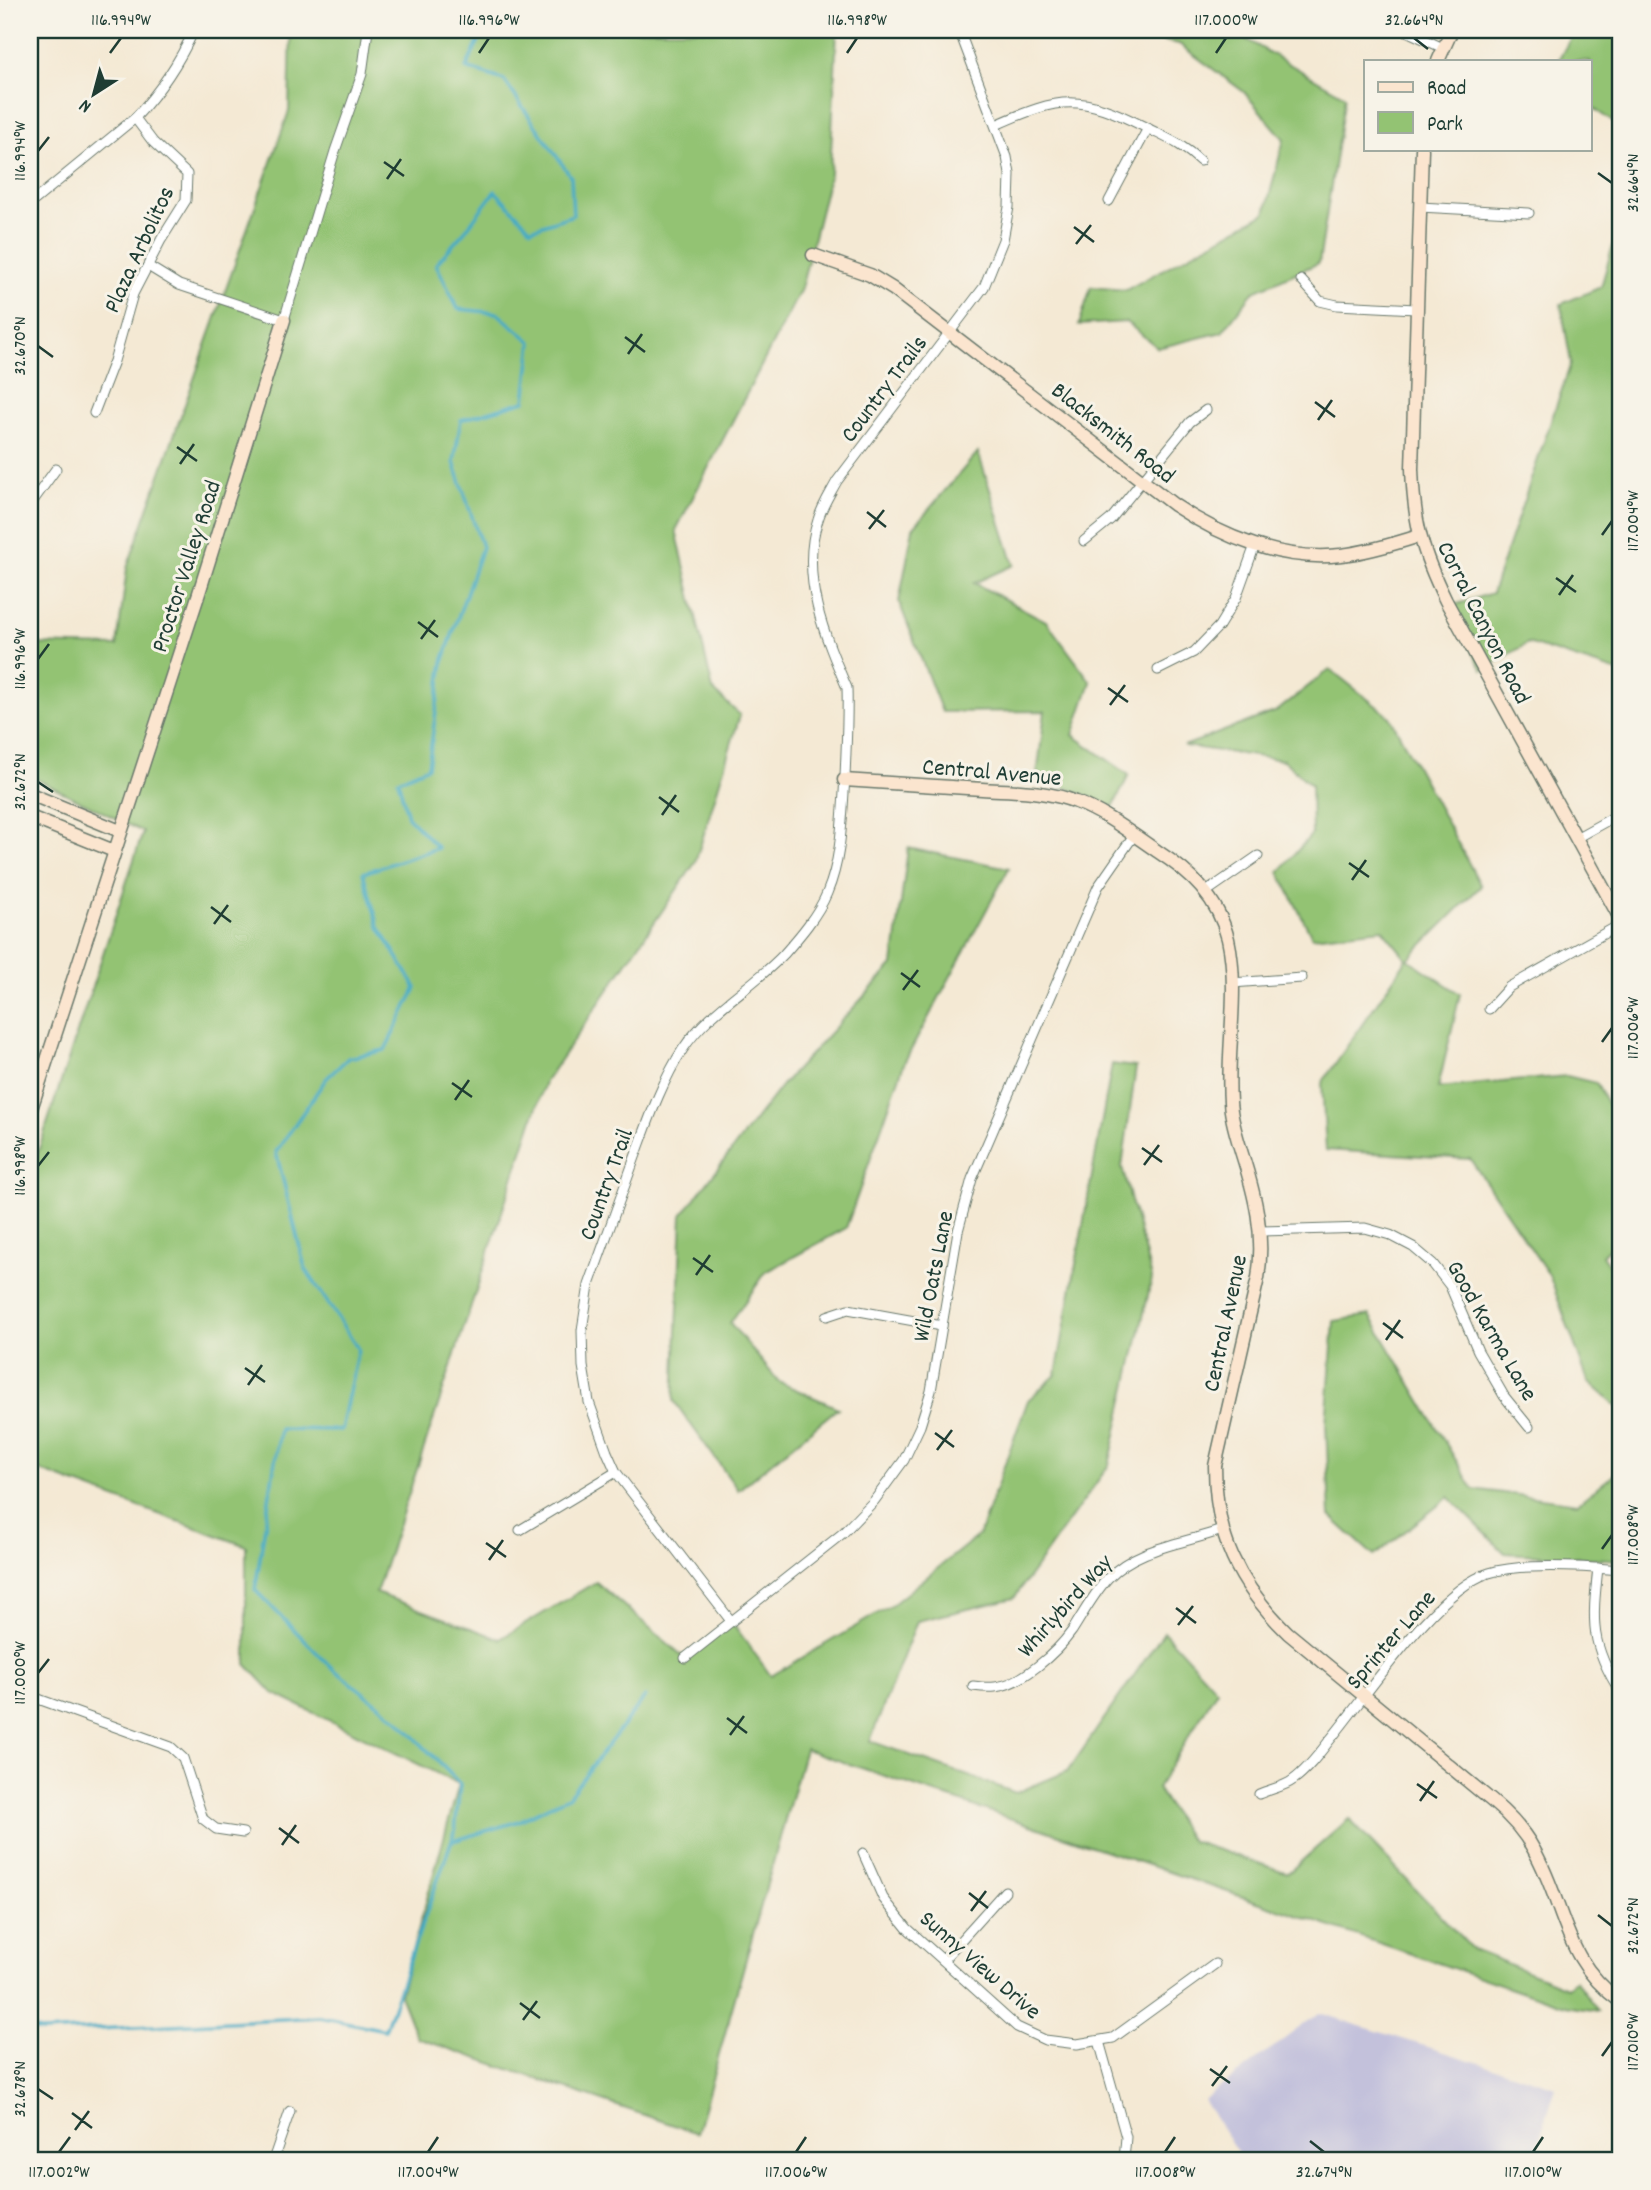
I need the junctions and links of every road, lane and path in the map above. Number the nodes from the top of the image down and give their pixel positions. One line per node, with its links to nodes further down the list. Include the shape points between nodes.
1 (194, 30): 8 (street, via 169,77)
2 (368, 30): 21 (street, Proctor Valley Road, via 362,74)
3 (959, 30): 9 (street, Country Trails)
4 (1404, 30): 6 (street)
5 (1452, 30): 6 (street)
6 (1443, 48): 7 (street)
7 (1438, 60)
8 (135, 118): 14 (street); 18 (street, Plaza Arbolitos, via 187,174 189,189)
9 (996, 125): 10 (street, via 1038,107 1071,102 1098,105); 22 (street, Country Trails, via 1010,174 1005,232 984,287)
10 (1147, 128): 12 (street, via 1183,145); 13 (street)
11 (1422, 150): 15 (street, Corral Canyon Road)
12 (1200, 161)
13 (1110, 201)
14 (30, 204)
15 (1420, 207): 16 (street); 20 (street, Corral Canyon Road)
16 (1529, 213)
17 (813, 255): 22 (street, Blacksmith Road, via 870,275)
18 (148, 266): 21 (street, via 179,285); 24 (street, Plaza Arbolitos, via 133,294)
19 (1301, 280): 20 (street, via 1320,301)
20 (1416, 309): 28 (street, Corral Canyon Road, via 1412,469)
21 (284, 320): 36 (street, Proctor Valley Road)
22 (950, 331): 26 (street, Blacksmith Road); 32 (street, Country Trails, via 837,481 815,531 812,566 822,629 847,688)
23 (1206, 410): 26 (street, via 1190,422)
24 (94, 412)
25 (56, 469): 27 (street)
26 (1143, 481): 29 (street, via 1111,519); 30 (street, Blacksmith Road, via 1201,523)
27 (30, 505)
28 (1419, 536): 30 (street, Blacksmith Road, via 1340,555 1307,555); 38 (street, Corral Canyon Road, via 1446,601)
29 (1084, 541)
30 (1255, 545): 31 (street, via 1236,598 1219,626 1194,652)
31 (1158, 670)
32 (845, 780): 37 (street, Central Avenue, via 1056,796 1086,806); 51 (street, Country Trail, via 841,835 826,897 783,954 685,1046 649,1119 589,1285 582,1339 585,1384)
33 (30, 794): 36 (street)
34 (1621, 813): 38 (street)
35 (30, 817): 39 (street)
36 (120, 831): 39 (street, Proctor Valley Road)
37 (1134, 835): 41 (street, Central Avenue, via 1183,868); 49 (street, Wild Oats Lane, via 1098,887 972,1179)
38 (1576, 838): 42 (street, Corral Canyon Road)
39 (114, 851): 46 (street, Proctor Valley Road)
40 (1258, 856): 41 (street)
41 (1206, 892): 44 (street, Central Avenue, via 1227,937)
42 (1621, 922): 45 (street, via 1509,987)
43 (1302, 978): 44 (street)
44 (1232, 983): 47 (street, Central Avenue, via 1230,1105)
45 (1489, 1009)
46 (30, 1112)
47 (1261, 1231): 50 (street, Good Karma Lane, via 1365,1228 1413,1247 1450,1286 1478,1351); 52 (street, Central Avenue, via 1258,1278 1215,1466)
48 (827, 1316): 49 (street, via 848,1309)
49 (942, 1326): 56 (street, Wild Oats Lane, via 926,1409 894,1475 843,1533)
50 (1529, 1427)
51 (616, 1472): 53 (street); 56 (street, Country Trail)
52 (1222, 1530): 58 (street, Whirlybird Way, via 1133,1559 1108,1578 1045,1661 997,1688); 61 (street, Central Avenue, via 1242,1577 1261,1606)
53 (520, 1531)
54 (1598, 1568): 55 (street, Sprinter Lane); 59 (street, via 1595,1632 1607,1671); 61 (street, Sprinter Lane, via 1487,1573 1442,1604)
55 (1621, 1570)
56 (731, 1621): 57 (street, Wild Oats Lane)
57 (685, 1658)
58 (973, 1686)
59 (1621, 1693)
60 (30, 1696): 63 (street, via 171,1747 183,1758 202,1819 216,1829)
61 (1365, 1697): 62 (street, Sprinter Lane, via 1293,1781); 68 (street, Central Avenue, via 1518,1826 1534,1849 1577,1955)
62 (1259, 1794)
63 (243, 1833)
64 (863, 1853): 66 (street, Sunny View Drive, via 883,1898 907,1928)
65 (1005, 1891): 66 (street)
66 (943, 1960): 69 (street, Sunny View Drive, via 1026,2032 1066,2044)
67 (1215, 1964): 69 (street, Sunny View Drive, via 1113,2038)
68 (1621, 2002)
69 (1099, 2041): 72 (street, via 1126,2137)
70 (290, 2111): 71 (street)
71 (273, 2160)
72 (1124, 2160)

